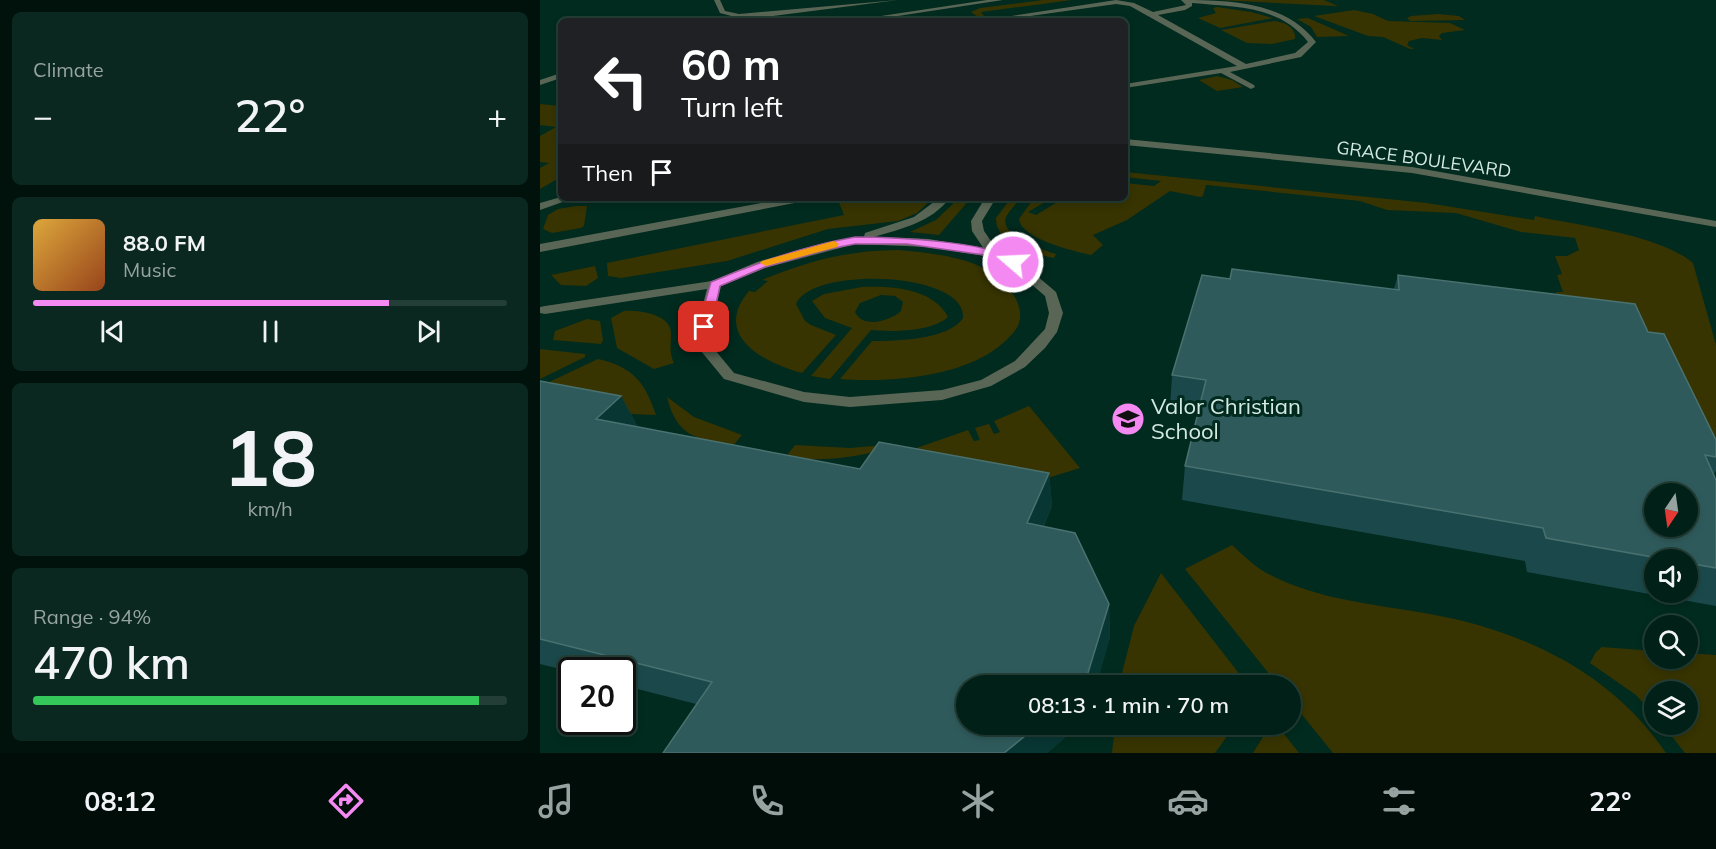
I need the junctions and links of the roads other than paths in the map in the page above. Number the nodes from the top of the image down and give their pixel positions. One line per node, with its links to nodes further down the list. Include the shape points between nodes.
1 (717, 0): 2 (street, via 722,12 748,16)
2 (895, 0)
3 (949, 0): 6 (street)
4 (1000, 0): 6 (street)
5 (1186, 1): 7 (street, via 1190,5 1183,9); 11 (street, via 1270,12 1303,28 1312,42 1298,55)
6 (956, 6): 8 (street); 9 (street)
7 (1152, 14): 10 (street, via 1132,4 1116,2); 11 (street)
8 (968, 16)
9 (872, 18)
10 (1002, 18)
11 (1245, 67): 12 (street)
12 (1222, 71): 16 (street); 17 (street)
13 (558, 76): 14 (street)
14 (540, 83): 15 (street)
15 (558, 86)
16 (1128, 86)
17 (1251, 87)
18 (1128, 142): 24 (street, GRACE BOULEVARD, via 1412,170)
19 (559, 201): 23 (street)
20 (789, 201): 26 (street)
21 (942, 201): 25 (street, via 914,222)
22 (990, 201): 27 (street, via 975,224)
23 (540, 207)
24 (1716, 224)
25 (855, 240): 27 (street, via 929,243); 28 (street, via 761,265)
26 (540, 248)
27 (994, 254): 28 (street, via 1013,262 1051,294 1056,313 1052,329 1020,364 986,383 942,395 850,402 804,397 729,376 708,351 704,327)
28 (715, 284): 29 (street)
29 (542, 309)

